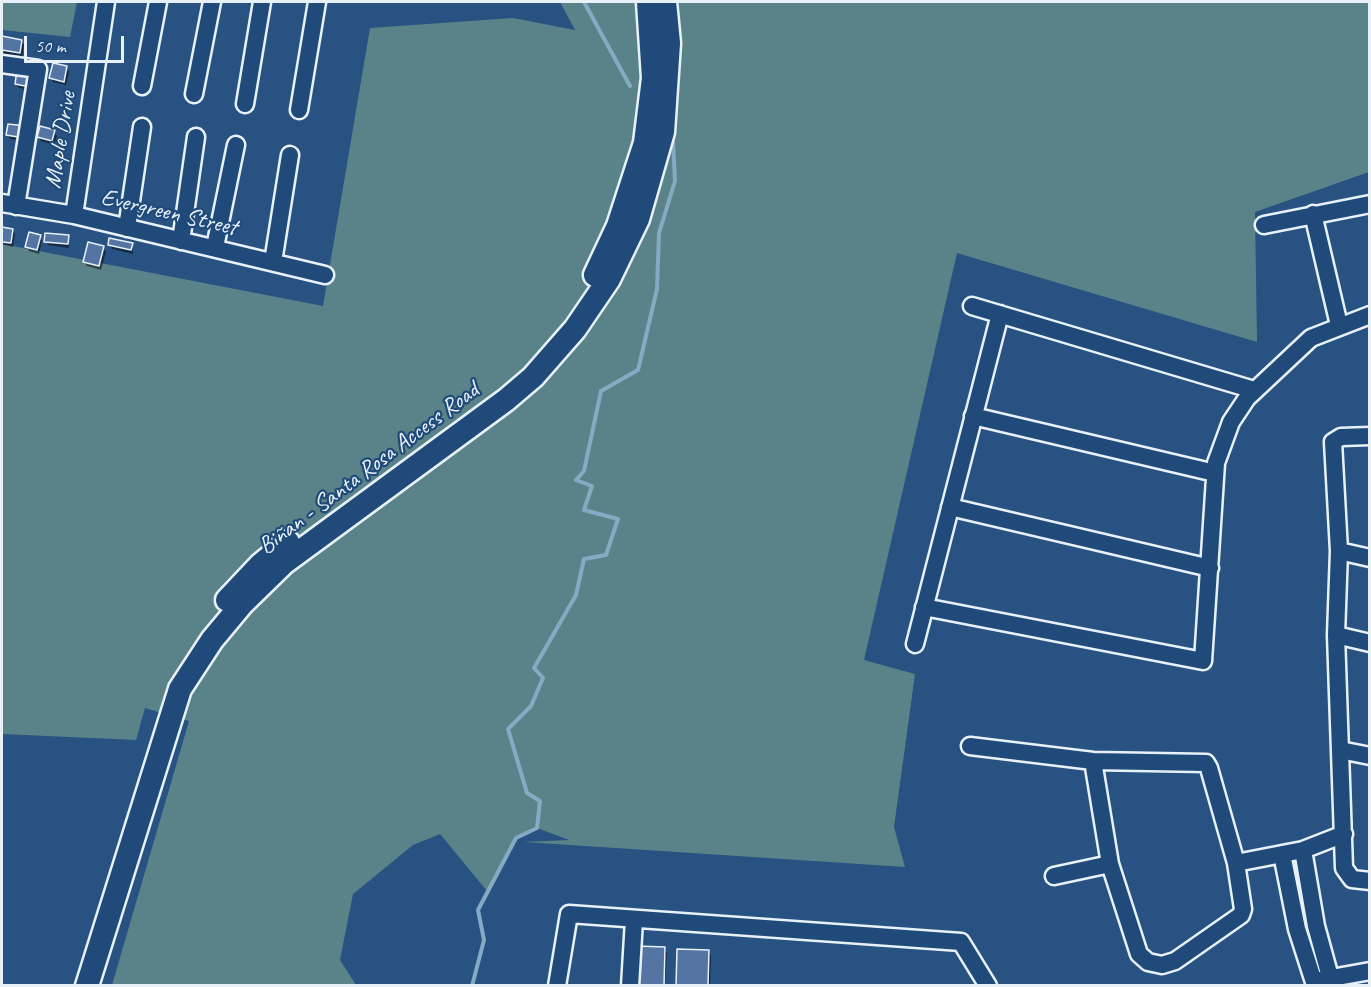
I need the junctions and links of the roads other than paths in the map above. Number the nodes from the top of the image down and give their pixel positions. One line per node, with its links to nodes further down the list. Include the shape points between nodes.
1 (106, 2): 21 (street, Maple Drive)
2 (158, 2): 10 (street)
3 (212, 2): 11 (street)
4 (262, 2): 12 (street)
5 (317, 2): 13 (street)
6 (648, 2): 9 (main road, Biñan - Santa Rosa Access Road)
7 (665, 2): 9 (main road, Biñan - Santa Rosa Access Road, via 669,43)
8 (2, 64): 19 (street, via 38,69)
9 (660, 79): 44 (main road, Biñan - Santa Rosa Access Road, via 635,180 599,269 569,316 498,397 260,564 193,642)
10 (142, 86)
11 (194, 94)
12 (245, 104)
13 (298, 110)
14 (142, 127): 23 (street)
15 (195, 137): 24 (street)
16 (236, 145): 25 (street)
17 (290, 155): 26 (street)
18 (1370, 204): 20 (street)
19 (9, 205): 21 (street, Evergreen Street)
20 (1313, 214): 22 (street); 31 (street)
21 (74, 215): 23 (street, Evergreen Street)
22 (1264, 225)
23 (127, 228): 24 (street, Evergreen Street)
24 (181, 241): 25 (street, Evergreen Street)
25 (215, 247): 26 (street, Evergreen Street)
26 (273, 262): 27 (street, Evergreen Street)
27 (325, 275)
28 (972, 306): 29 (street)
29 (1000, 314): 32 (street); 33 (street)
30 (1370, 315): 31 (street)
31 (1339, 325): 32 (street, via 1302,345)
32 (1254, 390): 35 (street, via 1232,422)
33 (973, 416): 35 (street); 36 (street)
34 (1370, 436): 37 (street, via 1341,437 1333,442)
35 (1215, 473): 39 (street)
36 (950, 507): 39 (street); 40 (street)
37 (1339, 551): 38 (street); 41 (street)
38 (1370, 558)
39 (1210, 568): 40 (street, via 1203,661)
40 (924, 607): 43 (street)
41 (1336, 635): 42 (street); 46 (street)
42 (1370, 643)
43 (915, 644)
44 (174, 686): 60 (main road, Biñan - Santa Rosa Access Road); 61 (main road, Biñan - Santa Rosa Access Road)
45 (970, 746): 48 (street)
46 (1340, 750): 47 (street); 49 (street)
47 (1370, 756)
48 (1093, 761): 52 (street, via 1206,763); 53 (street)
49 (1344, 834): 50 (street); 55 (street, via 1347,875)
50 (1303, 850): 51 (street); 58 (street, via 1316,926)
51 (1282, 854): 52 (street); 59 (street)
52 (1236, 863): 53 (street, via 1241,915 1175,961 1162,965 1139,954)
53 (1110, 864): 54 (street)
54 (1054, 876)
55 (1370, 881)
56 (634, 921): 62 (street, via 569,914); 63 (street); 64 (street, via 961,942)
57 (1370, 971): 58 (street)
58 (1330, 977): 59 (street)
59 (1309, 984)
60 (73, 986)
61 (87, 986)
62 (557, 986)
63 (630, 986)
64 (988, 986)

